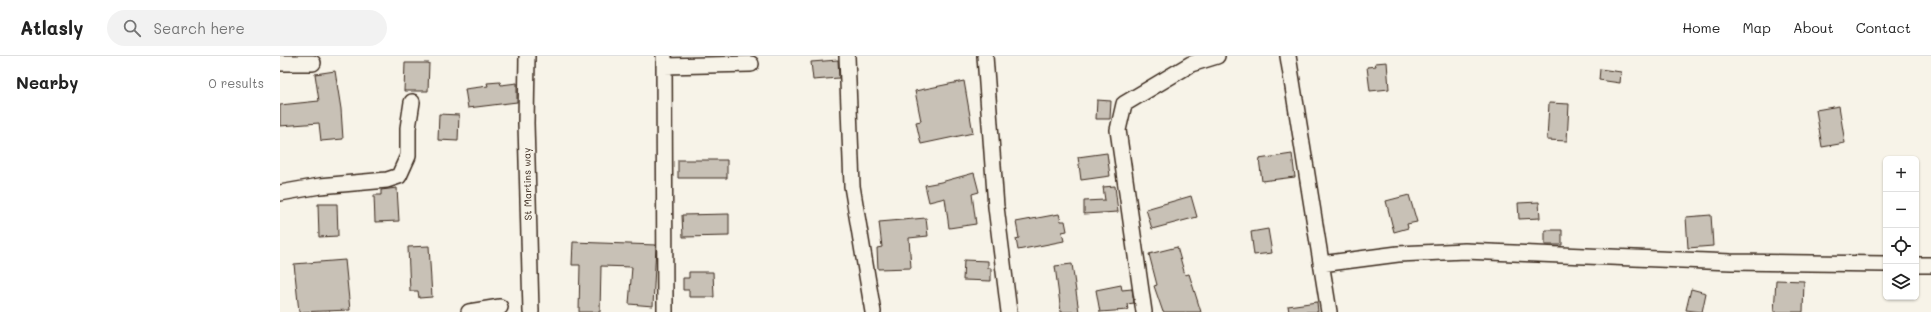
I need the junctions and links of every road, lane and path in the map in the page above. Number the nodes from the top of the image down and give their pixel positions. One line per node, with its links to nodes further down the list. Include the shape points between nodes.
1 (527, 56): 18 (street, St Martins way, via 526,130)
2 (847, 56): 20 (street, via 852,186)
3 (985, 56): 21 (street, via 996,207)
4 (1217, 56): 22 (street, via 1191,64 1124,104 1118,130)
5 (1288, 56): 12 (street)
6 (664, 61): 9 (street); 19 (street)
7 (280, 63): 8 (street)
8 (313, 63)
9 (751, 64)
10 (412, 102): 11 (street, via 408,128 408,156 399,176 387,180 320,186)
11 (280, 193)
12 (1321, 264): 13 (street, via 1398,254 1465,251 1731,262); 23 (street)
13 (1883, 264)
14 (1919, 265): 15 (street)
15 (1931, 265)
16 (500, 306): 17 (street)
17 (469, 312)
18 (531, 312)
19 (665, 312)
20 (873, 312)
21 (1009, 312)
22 (1144, 312)
23 (1329, 312)

